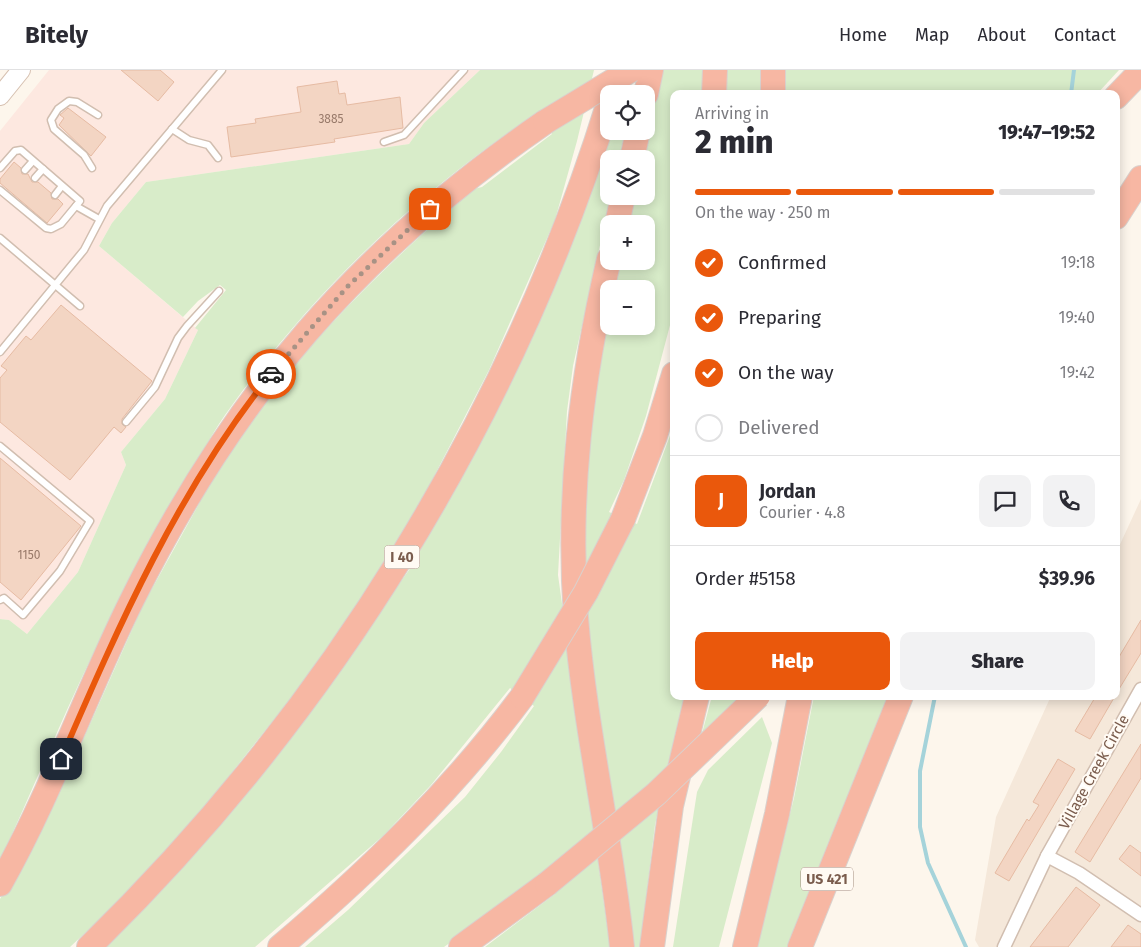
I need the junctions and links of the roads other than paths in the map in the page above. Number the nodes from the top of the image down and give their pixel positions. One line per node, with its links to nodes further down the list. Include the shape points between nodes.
1 (21, 70): 15 (main road)
2 (222, 70): 17 (lane)
3 (464, 70): 19 (lane, via 404,135)
4 (618, 70): 10 (highway)
5 (631, 70): 50 (highway, bridge, via 545,122 441,200 378,256 291,349 239,416 193,487 148,569 114,636 32,824)
6 (651, 70): 11 (highway)
7 (715, 70): 12 (highway)
8 (773, 70): 13 (highway)
9 (1141, 71): 14 (highway)
10 (614, 85)
11 (648, 85)
12 (714, 90)
13 (773, 90)
14 (1120, 93)
15 (0, 96)
16 (98, 115): 23 (lane, via 77,102 69,101 51,120 54,129 84,155)
17 (172, 128): 20 (lane, via 189,140 208,146); 33 (lane)
18 (600, 128): 52 (highway, I 40, via 562,236 512,352 455,465 391,574 321,678 244,778 161,874)
19 (384, 142)
20 (218, 158)
21 (33, 161): 22 (lane, via 20,150 15,151); 24 (lane); 25 (lane)
22 (0, 168)
23 (92, 168)
24 (43, 169): 26 (lane); 28 (lane)
25 (26, 170)
26 (35, 178)
27 (1141, 178): 32 (highway)
28 (62, 186): 30 (lane); 31 (lane, via 80,200)
29 (4, 192): 31 (lane, via 51,229 61,224)
30 (54, 195)
31 (76, 206): 33 (lane)
32 (1120, 212)
33 (99, 219): 36 (lane, via 84,250)
34 (0, 238): 36 (lane)
35 (607, 270): 55 (highway, via 580,411 572,538 582,676 611,854)
36 (56, 286): 38 (lane); 39 (lane)
37 (219, 291): 41 (lane, via 178,338 156,387)
38 (80, 306)
39 (0, 352)
40 (670, 387): 53 (highway, bridge, via 623,519 574,614 522,697 476,757 418,820)
41 (126, 422)
42 (0, 446): 43 (lane, via 90,522 60,571 24,615 4,598)
43 (0, 600)
44 (1141, 689): 49 (street, Village Creek Circle)
45 (696, 700): 56 (highway, via 671,806)
46 (754, 700): 54 (highway, bridge, via 656,794 548,884)
47 (799, 700): 57 (highway, via 778,814)
48 (899, 700): 58 (highway, US 421)
49 (1047, 856): 51 (street); 59 (street, Village Creek Circle)
50 (0, 884)
51 (1141, 914)
52 (88, 947)
53 (280, 947)
54 (461, 947)
55 (622, 947)
56 (652, 947)
57 (745, 947)
58 (800, 947)
59 (1004, 947)

